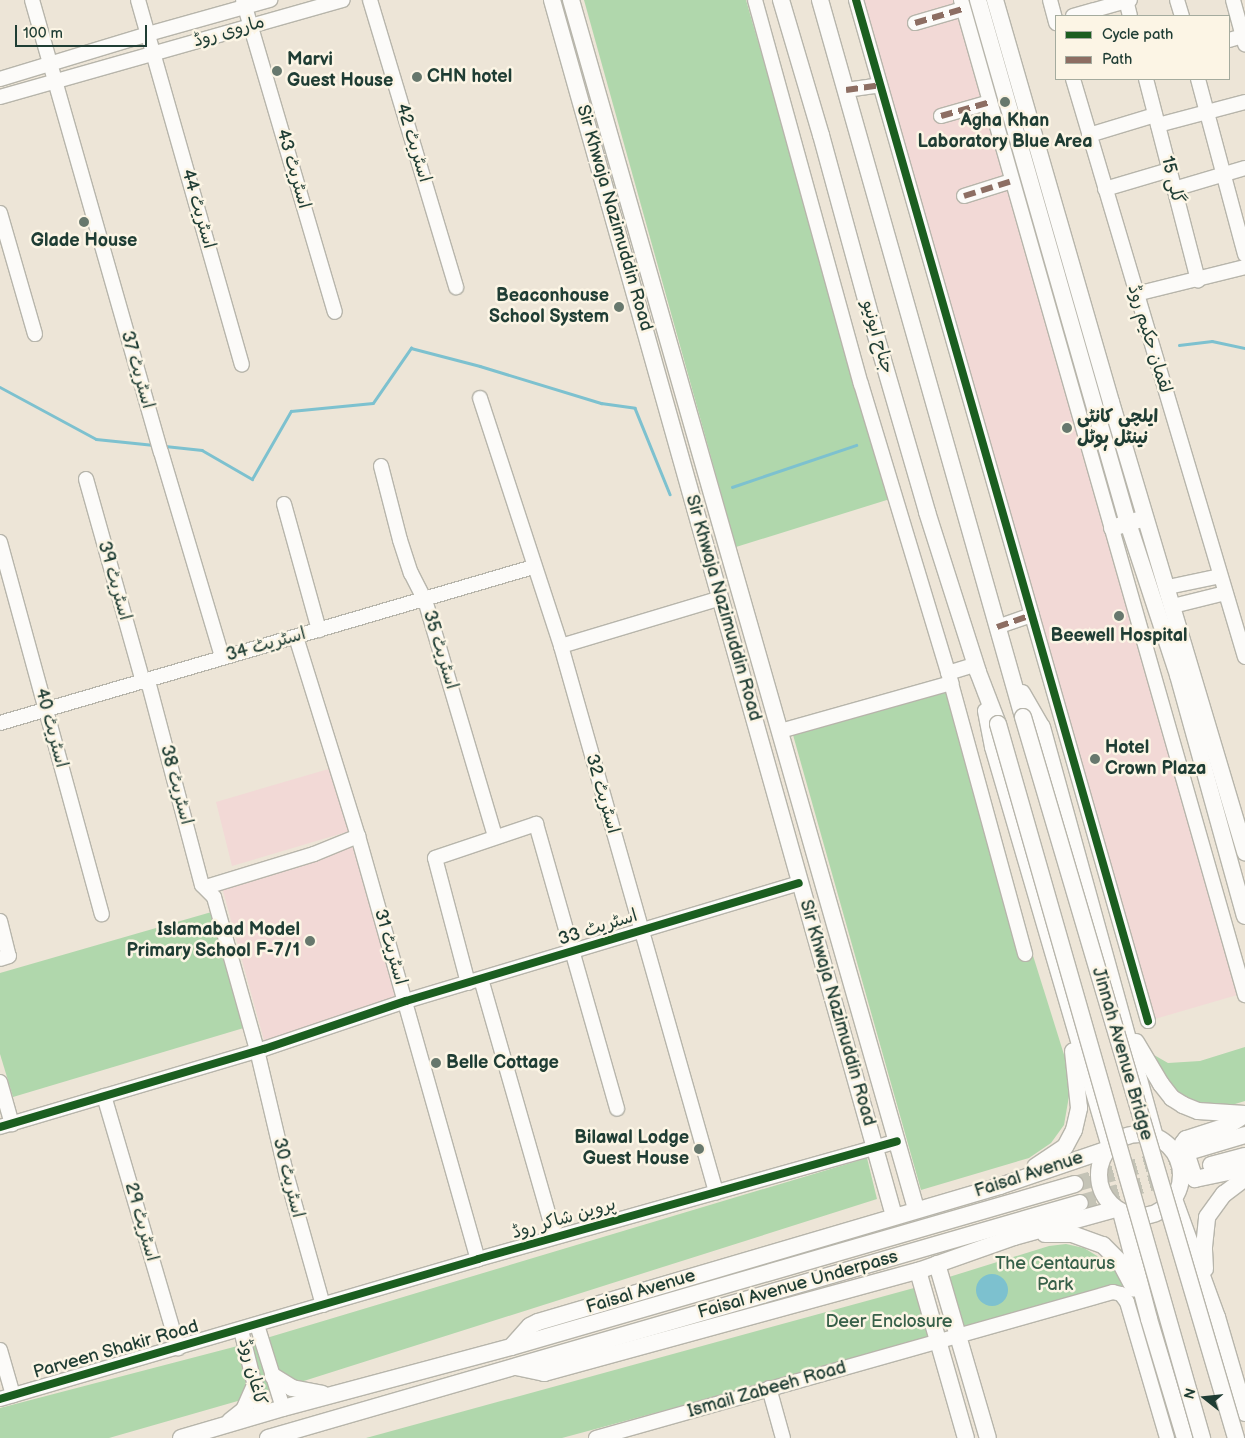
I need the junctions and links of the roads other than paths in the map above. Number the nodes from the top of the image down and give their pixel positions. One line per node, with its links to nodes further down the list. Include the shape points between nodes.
1 (32, 0): 30 (street, اسٹریٹ 37)
2 (138, 0): 26 (street, اسٹریٹ 44)
3 (270, 0): 18 (street, ماروی روڈ)
4 (343, 0): 25 (street, ماروی روڈ)
5 (370, 0): 59 (street, اسٹریٹ 42)
6 (552, 0): 76 (main road, Sir Khwaja Nazimuddin Road)
7 (571, 0): 92 (main road, Sir Khwaja Nazimuddin Road)
8 (754, 0): 88 (street, via 861,384)
9 (781, 0): 86 (main road, جناح ایونیو, via 922,493)
10 (820, 0): 40 (main road)
11 (856, 0): 39 (street)
12 (978, 0): 32 (main road)
13 (995, 0): 31 (main road)
14 (1050, 0): 23 (street)
15 (1128, 0): 20 (street); 21 (street)
16 (1178, 0): 22 (street)
17 (1233, 0): 28 (street)
18 (244, 3): 25 (street, اسٹریٹ 43); 26 (street, ماروی روڈ)
19 (962, 5): 24 (street); 33 (street)
20 (1076, 15)
21 (1130, 15)
22 (1182, 15)
23 (1055, 18)
24 (915, 23)
25 (251, 26): 29 (street, ماروی روڈ); 61 (street, اسٹریٹ 43)
26 (148, 34): 29 (street, اسٹریٹ 44); 30 (street, ماروی روڈ)
27 (1230, 40): 28 (street)
28 (1244, 40)
29 (154, 53): 38 (street, ماروی روڈ); 63 (street, اسٹریٹ 44)
30 (50, 65): 34 (street, ماروی روڈ); 38 (street, اسٹریٹ 37)
31 (1014, 65): 32 (main road); 68 (main road)
32 (998, 68): 33 (street); 69 (main road)
33 (981, 72): 42 (street)
34 (0, 79)
35 (1076, 80): 47 (street, لقمان حکیم روڈ)
36 (1146, 80): 46 (street, گلی 15)
37 (1198, 80): 44 (street)
38 (54, 82): 41 (street, ماروی روڈ); 84 (street, اسٹریٹ 37)
39 (880, 85): 40 (street); 79 (street)
40 (846, 90): 80 (main road)
41 (0, 97)
42 (990, 102): 45 (street); 51 (street)
43 (1245, 102): 44 (street)
44 (1207, 112): 46 (street); 50 (street)
45 (941, 116)
46 (1157, 120): 47 (street); 49 (street, گلی 15)
47 (1089, 135): 53 (street, لقمان حکیم روڈ)
48 (1245, 168): 50 (street)
49 (1169, 170): 52 (street, گلی 15); 53 (street)
50 (1224, 174): 52 (street); 56 (street)
51 (1012, 181): 54 (street); 70 (street)
52 (1174, 189): 58 (street, گلی 15)
53 (1105, 190): 60 (street, لقمان حکیم روڈ)
54 (964, 196)
55 (0, 213): 62 (street)
56 (1245, 255)
57 (1245, 267): 58 (street)
58 (1198, 280): 60 (street)
59 (456, 287)
60 (1136, 294): 73 (street, لقمان حکیم روڈ)
61 (335, 312)
62 (35, 334)
63 (242, 364)
64 (480, 398): 72 (street, اسٹریٹ 32)
65 (380, 466): 77 (street, اسٹریٹ 35, via 411,573)
66 (86, 479): 89 (street, اسٹریٹ 39)
67 (284, 504): 81 (street)
68 (1145, 518): 69 (main road); 74 (main road)
69 (1128, 523): 70 (main road); 101 (main road, via 1178,675)
70 (1112, 528): 108 (street)
71 (0, 542): 90 (street, اسٹریٹ 40)
72 (533, 567): 77 (street, اسٹریٹ 34); 83 (street, اسٹریٹ 32)
73 (1220, 576): 74 (street); 75 (street, لقمان حکیم روڈ)
74 (1168, 587): 78 (main road)
75 (1225, 593): 78 (street); 85 (street, لقمان حکیم روڈ)
76 (721, 598): 83 (street); 94 (main road, Sir Khwaja Nazimuddin Road)
77 (425, 600): 81 (street, اسٹریٹ 34); 96 (street, اسٹریٹ 35)
78 (1173, 606): 97 (main road)
79 (1032, 615): 80 (street); 112 (street)
80 (997, 627): 87 (main road)
81 (319, 630): 82 (street, اسٹریٹ 34)
82 (296, 637): 84 (street, اسٹریٹ 34); 95 (street, اسٹریٹ 31)
83 (561, 646): 103 (street, اسٹریٹ 32)
84 (222, 657): 89 (street, اسٹریٹ 34)
85 (1245, 657)
86 (977, 668): 88 (street); 111 (main road, via 993,746); 177 (main road, Jinnah Avenue Bridge, bridge, via 998,724)
87 (1009, 669): 110 (main road, via 1042,727); 178 (main road, Jinnah Avenue Bridge, bridge)
88 (949, 678): 92 (street); 105 (street)
89 (145, 682): 90 (street, اسٹریٹ 34); 99 (street, اسٹریٹ 38, via 202,885)
90 (46, 710): 91 (street, اسٹریٹ 34); 100 (street, اسٹریٹ 40)
91 (0, 723)
92 (780, 731): 93 (main road, Sir Khwaja Nazimuddin Road)
93 (803, 810): 94 (main road); 121 (main road, Sir Khwaja Nazimuddin Road)
94 (782, 819): 98 (main road, Sir Khwaja Nazimuddin Road)
95 (358, 836): 99 (street, via 314,854); 109 (street, اسٹریٹ 31)
96 (495, 836): 104 (street, via 536,824); 107 (street, via 435,858)
97 (1245, 852)
98 (799, 883): 103 (street, اسٹریٹ 33); 122 (main road, Sir Khwaja Nazimuddin Road)
99 (206, 887): 113 (street, اسٹریٹ 38, via 214,897)
100 (102, 914)
101 (1245, 916)
102 (0, 921): 106 (street, via 9,956)
103 (642, 930): 104 (street, اسٹریٹ 33); 129 (street, اسٹریٹ 32)
104 (573, 952): 107 (street, اسٹریٹ 33); 116 (street)
105 (1024, 954)
106 (0, 959)
107 (474, 981): 109 (street, اسٹریٹ 33); 137 (street)
108 (1245, 994)
109 (406, 1001): 113 (street, اسٹریٹ 33); 138 (street, اسٹریٹ 31)
110 (1121, 1008): 117 (main road, via 1142,1054 1172,1098 1198,1110); 120 (main road)
111 (1071, 1018): 123 (main road); 128 (main road, via 1079,1108 1074,1130 1065,1147)
112 (1148, 1020)
113 (257, 1050): 115 (street, اسٹریٹ 33); 141 (street, اسٹریٹ 30, via 287,1177)
114 (0, 1082): 118 (street)
115 (104, 1096): 118 (street, اسٹریٹ 33); 149 (street, اسٹریٹ 29)
116 (617, 1109)
117 (1243, 1116): 120 (main road); 125 (main road, via 1228,1126 1186,1139 1183,1143 1195,1180)
118 (6, 1126)
119 (1245, 1135): 124 (main road)
120 (1157, 1137): 123 (main road, via 1131,1134); 130 (main road, via 1173,1151 1181,1168)
121 (897, 1141): 122 (street, پروین شاکر روڈ); 132 (main road, Sir Khwaja Nazimuddin Road)
122 (875, 1146): 129 (street, پروین شاکر روڈ); 135 (main road, Sir Khwaja Nazimuddin Road)
123 (1108, 1148): 128 (main road, Faisal Avenue); 133 (main road, via 1100,1162 1100,1188)
124 (1191, 1151)
125 (1245, 1169): 126 (main road); 130 (main road); 142 (main road, via 1214,1204 1204,1230 1205,1272)
126 (1197, 1170)
127 (1075, 1184): 148 (main road, Faisal Avenue Underpass)
128 (1000, 1186): 132 (main road, Faisal Avenue); 134 (main road, via 1082,1170 1090,1174 1096,1194)
129 (716, 1192): 137 (street, پروین شاکر روڈ)
130 (1176, 1196): 133 (main road, via 1166,1208 1150,1215 1132,1216); 142 (main road)
131 (1080, 1203): 152 (main road, Faisal Avenue Underpass)
132 (916, 1209): 135 (main road, Faisal Avenue)
133 (1118, 1210): 134 (main road); 143 (main road)
134 (1093, 1214): 136 (main road)
135 (894, 1216): 148 (main road, Faisal Avenue, via 538,1322 530,1326)
136 (1014, 1236): 139 (main road); 143 (main road, via 1072,1234 1103,1246 1123,1268)
137 (555, 1237): 138 (street, پروین شاکر روڈ)
138 (478, 1259): 141 (street, پروین شاکر روڈ)
139 (937, 1264): 140 (main road); 146 (main road)
140 (918, 1270): 147 (main road); 152 (main road, via 544,1373)
141 (323, 1305): 144 (street, پروین شاکر روڈ)
142 (1217, 1317): 162 (main road)
143 (1149, 1319): 176 (main road)
144 (258, 1325): 145 (street, پروین شاکر روڈ); 155 (street, کاغان روڈ)
145 (241, 1330): 149 (street, Parveen Shakir Road); 156 (street, کاغان روڈ)
146 (958, 1337): 147 (street, Ismail Zabeeh Road); 151 (main road); 175 (street, Ismail Zabeeh Road, via 1113,1292 1121,1294)
147 (939, 1343): 153 (main road); 157 (street, Ismail Zabeeh Road)
148 (511, 1347): 154 (main road)
149 (178, 1348): 160 (street, Parveen Shakir Road)
150 (0, 1350): 160 (street)
151 (966, 1361): 153 (main road); 174 (main road)
152 (516, 1367): 158 (main road)
153 (946, 1369): 173 (main road)
154 (423, 1370): 158 (main road); 159 (main road)
155 (273, 1376): 159 (main road, via 292,1388); 161 (street, کاغان روڈ)
156 (256, 1385): 163 (street, کاغان روڈ); 165 (main road, via 244,1410)
157 (769, 1388): 167 (street, Ismail Zabeeh Road); 172 (street)
158 (429, 1390): 164 (main road)
159 (329, 1395): 161 (main road)
160 (6, 1397)
161 (283, 1408): 163 (main road)
162 (1245, 1413)
163 (262, 1414): 165 (main road)
164 (338, 1418): 166 (main road); 170 (main road)
165 (224, 1425): 168 (main road)
166 (290, 1435): 169 (main road)
167 (616, 1435): 171 (street, Ismail Zabeeh Road)
168 (181, 1438)
169 (268, 1438)
170 (316, 1438)
171 (596, 1438)
172 (783, 1438)
173 (966, 1438)
174 (988, 1438)
175 (1167, 1438)
176 (1185, 1438)
177 (1202, 1438)
178 (1236, 1438)

